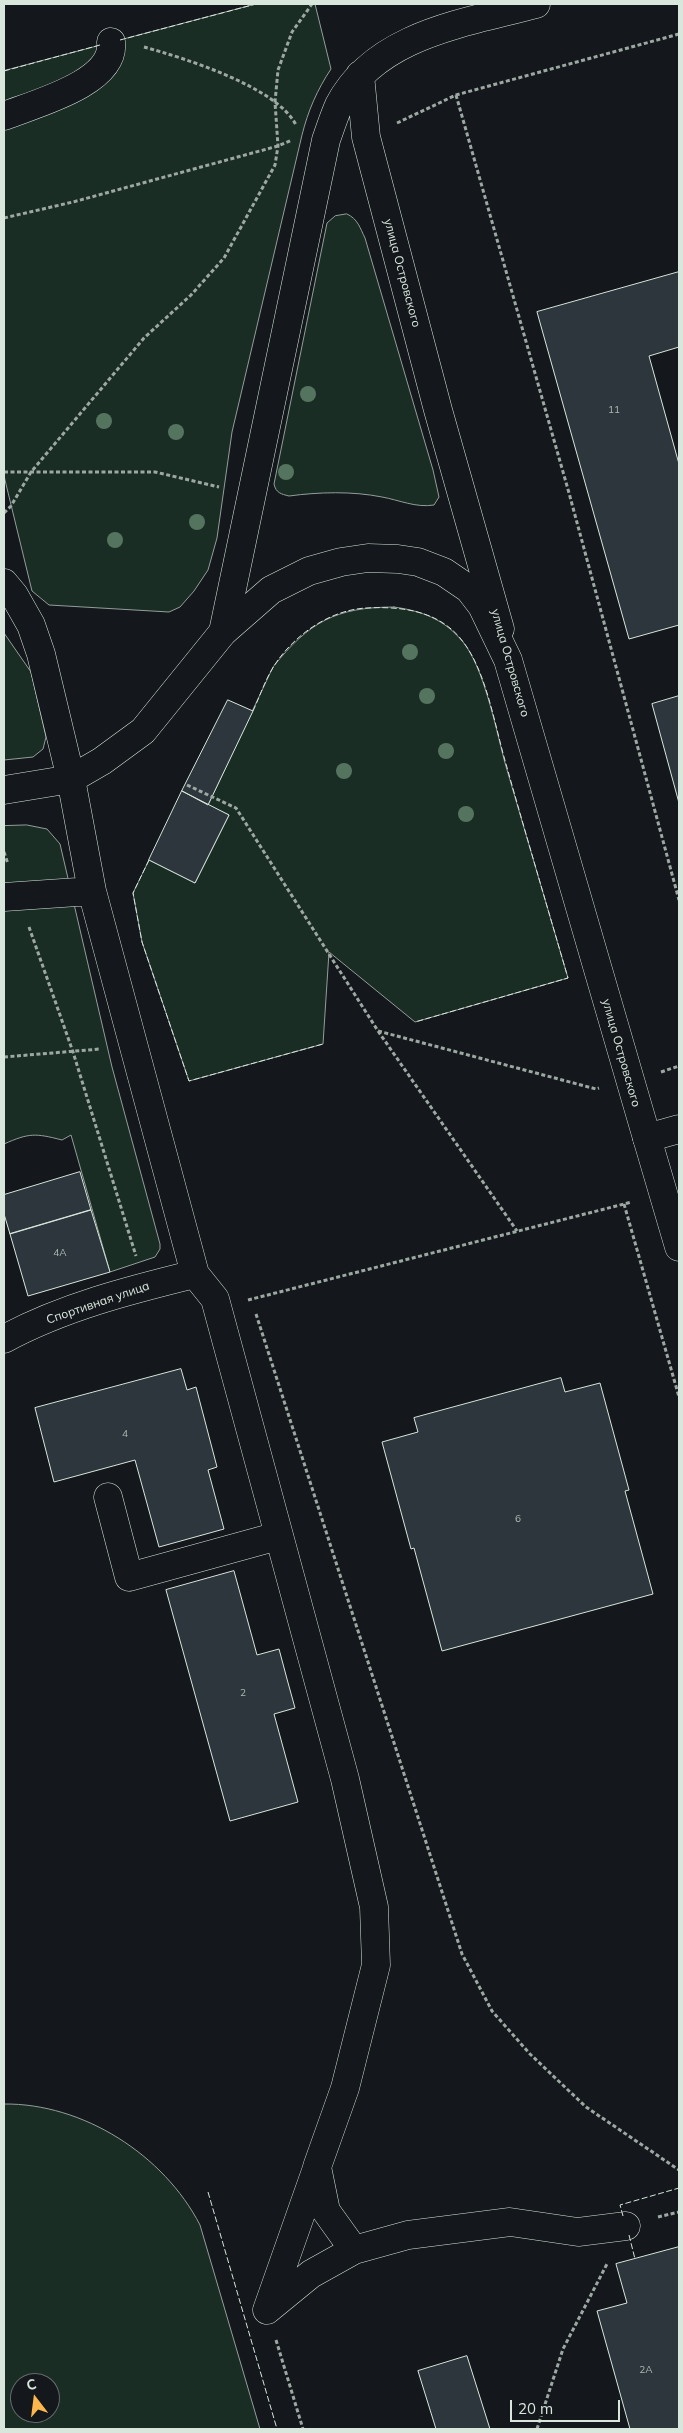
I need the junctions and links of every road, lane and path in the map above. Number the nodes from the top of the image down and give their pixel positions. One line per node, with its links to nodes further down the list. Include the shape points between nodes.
1 (312, 4): 7 (path, via 292,32 278,70)
2 (536, 4): 5 (street, via 403,44 380,56)
3 (111, 42): 8 (street, via 112,51 106,64 89,81)
4 (139, 45): 7 (path, via 236,79)
5 (360, 76): 15 (street, via 339,104 326,140); 16 (street, улица Островского, via 366,137)
6 (456, 95): 23 (path, via 569,493)
7 (275, 102): 9 (path); 11 (path, via 278,146 275,165 224,258 191,295 144,338)
8 (4, 116)
9 (298, 128)
10 (4, 472): 11 (path)
11 (31, 472): 12 (path, via 154,472); 13 (path)
12 (224, 489)
13 (4, 513)
14 (4, 583): 17 (street, via 31,626 41,654)
15 (223, 632): 16 (street, via 271,590 309,571 368,558 398,559 418,562 444,572 469,589 482,606); 17 (street, via 143,732 102,762)
16 (508, 660): 29 (street, улица Островского)
17 (71, 778): 19 (street); 21 (street)
18 (187, 785): 24 (path, via 236,808)
19 (4, 790)
20 (4, 852): 22 (path)
21 (92, 891): 22 (street); 25 (street)
22 (11, 897): 26 (path)
23 (679, 900)
24 (378, 1031): 29 (path, via 596,1089); 32 (path)
25 (133, 1046): 26 (path); 34 (street)
26 (74, 1052): 27 (path); 35 (path)
27 (4, 1057)
28 (679, 1067): 29 (path)
29 (628, 1081): 31 (street, улица Островского)
30 (679, 1128): 31 (street)
31 (647, 1138): 33 (street, улица Островского)
32 (517, 1231): 36 (path); 39 (path, via 624,1204)
33 (679, 1247)
34 (195, 1274): 35 (street, Спортивная улица); 41 (street, via 215,1299)
35 (145, 1287): 38 (street, Спортивная улица, via 56,1316)
36 (252, 1300)
37 (254, 1310): 43 (path, via 462,1954 492,2011 530,2054 586,2107)
38 (4, 1339)
39 (679, 1397)
40 (108, 1497): 41 (street, via 129,1577)
41 (278, 1536): 42 (street, via 345,1779 374,1907 376,1966 345,2088)
42 (317, 2167): 46 (street, via 326,2211); 47 (street)
43 (679, 2170)
44 (679, 2212): 45 (path)
45 (626, 2226): 46 (street, via 578,2232 510,2222 408,2235); 49 (path, via 563,2349)
46 (354, 2250): 47 (street, via 311,2274)
47 (268, 2310): 48 (path)
48 (303, 2429)
49 (537, 2429)

